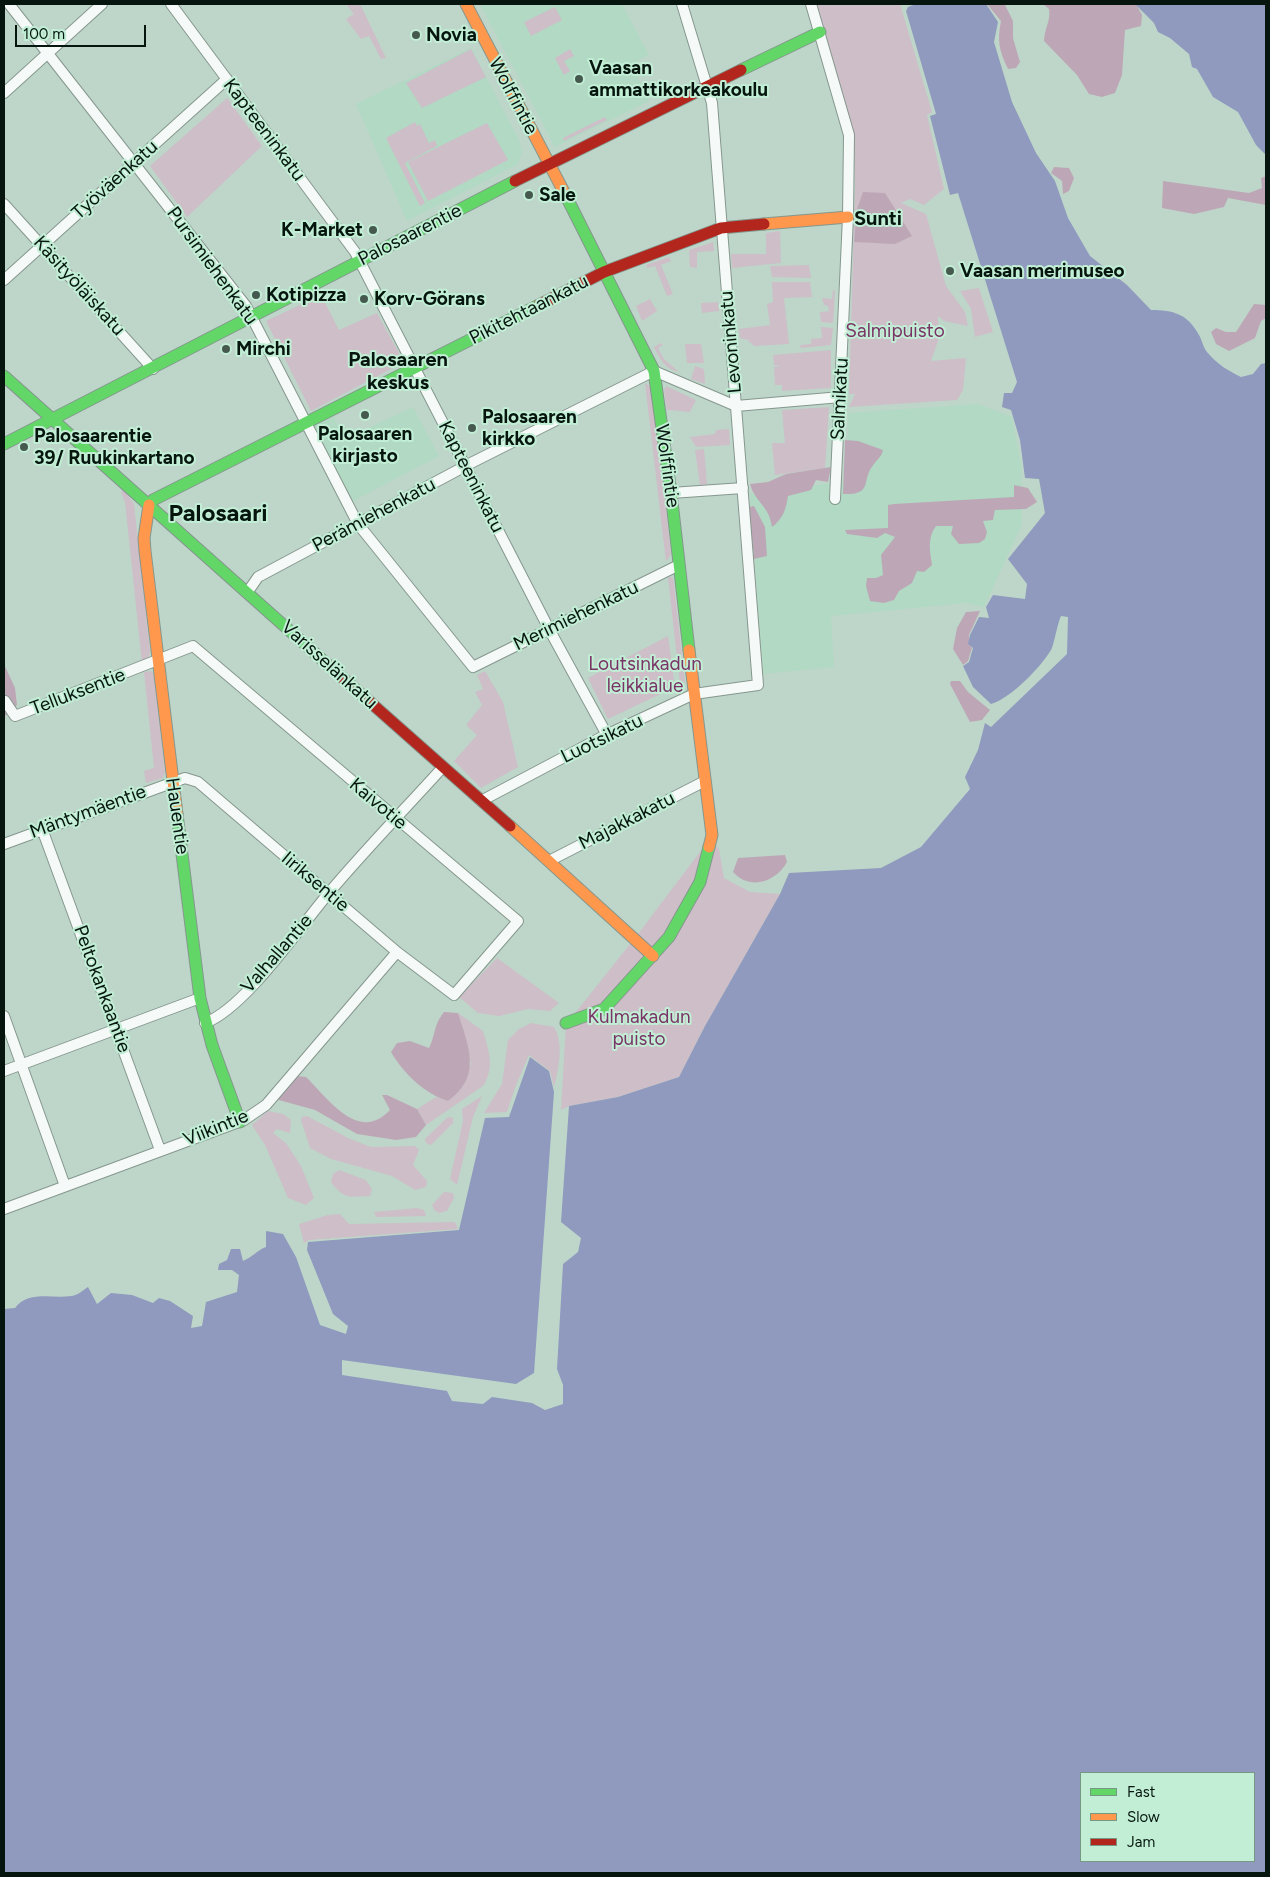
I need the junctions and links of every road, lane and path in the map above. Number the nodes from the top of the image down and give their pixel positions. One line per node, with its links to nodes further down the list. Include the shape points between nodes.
1 (10, 4): 8 (street, Pursimiehenkatu)
2 (102, 4): 8 (street)
3 (171, 4): 9 (street, Kapteeninkatu)
4 (466, 4): 13 (street, Wolffintie)
5 (682, 4): 10 (street, Levoninkatu)
6 (811, 4): 7 (street, Salmikatu)
7 (820, 32): 10 (street, Palosaarentie); 15 (street, Salmikatu, via 849,135)
8 (48, 53): 11 (street); 12 (street, Pursimiehenkatu)
9 (227, 79): 12 (street, Työväenkatu); 18 (street, Kapteeninkatu)
10 (707, 88): 13 (street, Palosaarentie); 16 (street, Levoninkatu, via 712,103)
11 (4, 93)
12 (134, 163): 17 (street, Työväenkatu); 21 (street, Pursimiehenkatu)
13 (550, 164): 18 (street, Palosaarentie); 19 (street, Wolffintie)
14 (4, 204): 17 (street, Käsityöläiskatu)
15 (848, 217): 16 (street, Pikitehtaankatu); 26 (street, Salmikatu)
16 (721, 228): 19 (street, Pikitehtaankatu); 27 (street, Levoninkatu)
17 (42, 246): 20 (street, Työväenkatu); 23 (street, Käsityöläiskatu)
18 (360, 261): 21 (street, Palosaarentie); 22 (street, Kapteeninkatu)
19 (604, 272): 22 (street, Pikitehtaankatu); 24 (street, Wolffintie)
20 (4, 280)
21 (252, 317): 23 (street, Palosaarentie); 29 (street, Pursimiehenkatu)
22 (416, 368): 29 (street, Pikitehtaankatu); 31 (street, Kapteeninkatu)
23 (153, 369): 28 (street, Palosaarentie)
24 (654, 371): 27 (street); 31 (street, Perämiehenkatu); 33 (street, Wolffintie)
25 (4, 376): 28 (street, Varisselänkatu)
26 (841, 397): 27 (street); 34 (street, Salmikatu)
27 (736, 406): 32 (street, Levoninkatu)
28 (52, 420): 30 (street, Palosaarentie); 35 (street, Varisselänkatu)
29 (307, 424): 35 (street, Pikitehtaankatu, via 153,500); 36 (street, Pursimiehenkatu)
30 (4, 444)
31 (466, 466): 36 (street, Perämiehenkatu); 39 (street, Kapteeninkatu)
32 (743, 488): 33 (street); 42 (street, Levoninkatu)
33 (672, 493): 37 (street, Wolffintie)
34 (835, 499)
35 (149, 505): 38 (street, Varisselänkatu); 40 (street, Hauentie, via 144,538)
36 (358, 524): 38 (street, Perämiehenkatu, via 258,577); 41 (street, Pursimiehenkatu)
37 (679, 565): 39 (street, Merimiehenkatu); 43 (street, Wolffintie)
38 (247, 592): 46 (street, Varisselänkatu)
39 (549, 629): 41 (street, Merimiehenkatu); 45 (street, Kapteeninkatu)
40 (159, 660): 44 (street, Telluksentie, via 15,716); 47 (street, Hauentie); 50 (street, Kaivotie, via 193,646)
41 (473, 667)
42 (758, 685): 43 (street, Luotsikatu)
43 (694, 694): 45 (street, Luotsikatu); 48 (street, Wolffintie)
44 (4, 701)
45 (607, 735): 49 (street, Luotsikatu)
46 (444, 767): 49 (street, Varisselänkatu); 50 (street, Valhallantie)
47 (173, 781): 51 (street, Mäntymäentie); 54 (street, Iiriksentie, via 185,778 198,782); 58 (street, Hauentie)
48 (705, 781): 53 (street, Majakkakatu); 56 (street, Wolffintie, via 712,835 700,882)
49 (481, 801): 53 (street, Varisselänkatu)
50 (396, 819): 54 (street, Valhallantie); 57 (street, Kaivotie, via 518,922)
51 (42, 829): 52 (street, Mäntymäentie); 62 (street, Peltokankaantie)
52 (4, 844)
53 (549, 861): 56 (street, Varisselänkatu)
54 (328, 893): 55 (street, Iiriksentie); 60 (street, Valhallantie, via 255,982 218,1018)
55 (397, 952): 57 (street, Iiriksentie); 65 (street, Viikintie, via 266,1105)
56 (653, 956): 61 (street, Wolffintie, via 604,1009)
57 (454, 995)
58 (200, 998): 60 (street, Hauentie); 62 (street)
59 (4, 1016): 63 (street)
60 (206, 1023): 65 (street, Hauentie)
61 (566, 1023)
62 (116, 1028): 63 (street); 66 (street, Peltokankaantie)
63 (22, 1064): 64 (street); 67 (street)
64 (4, 1071)
65 (240, 1122): 66 (street, Viikintie)
66 (160, 1150): 67 (street, Viikintie)
67 (65, 1186): 68 (street, Viikintie)
68 (4, 1209)

